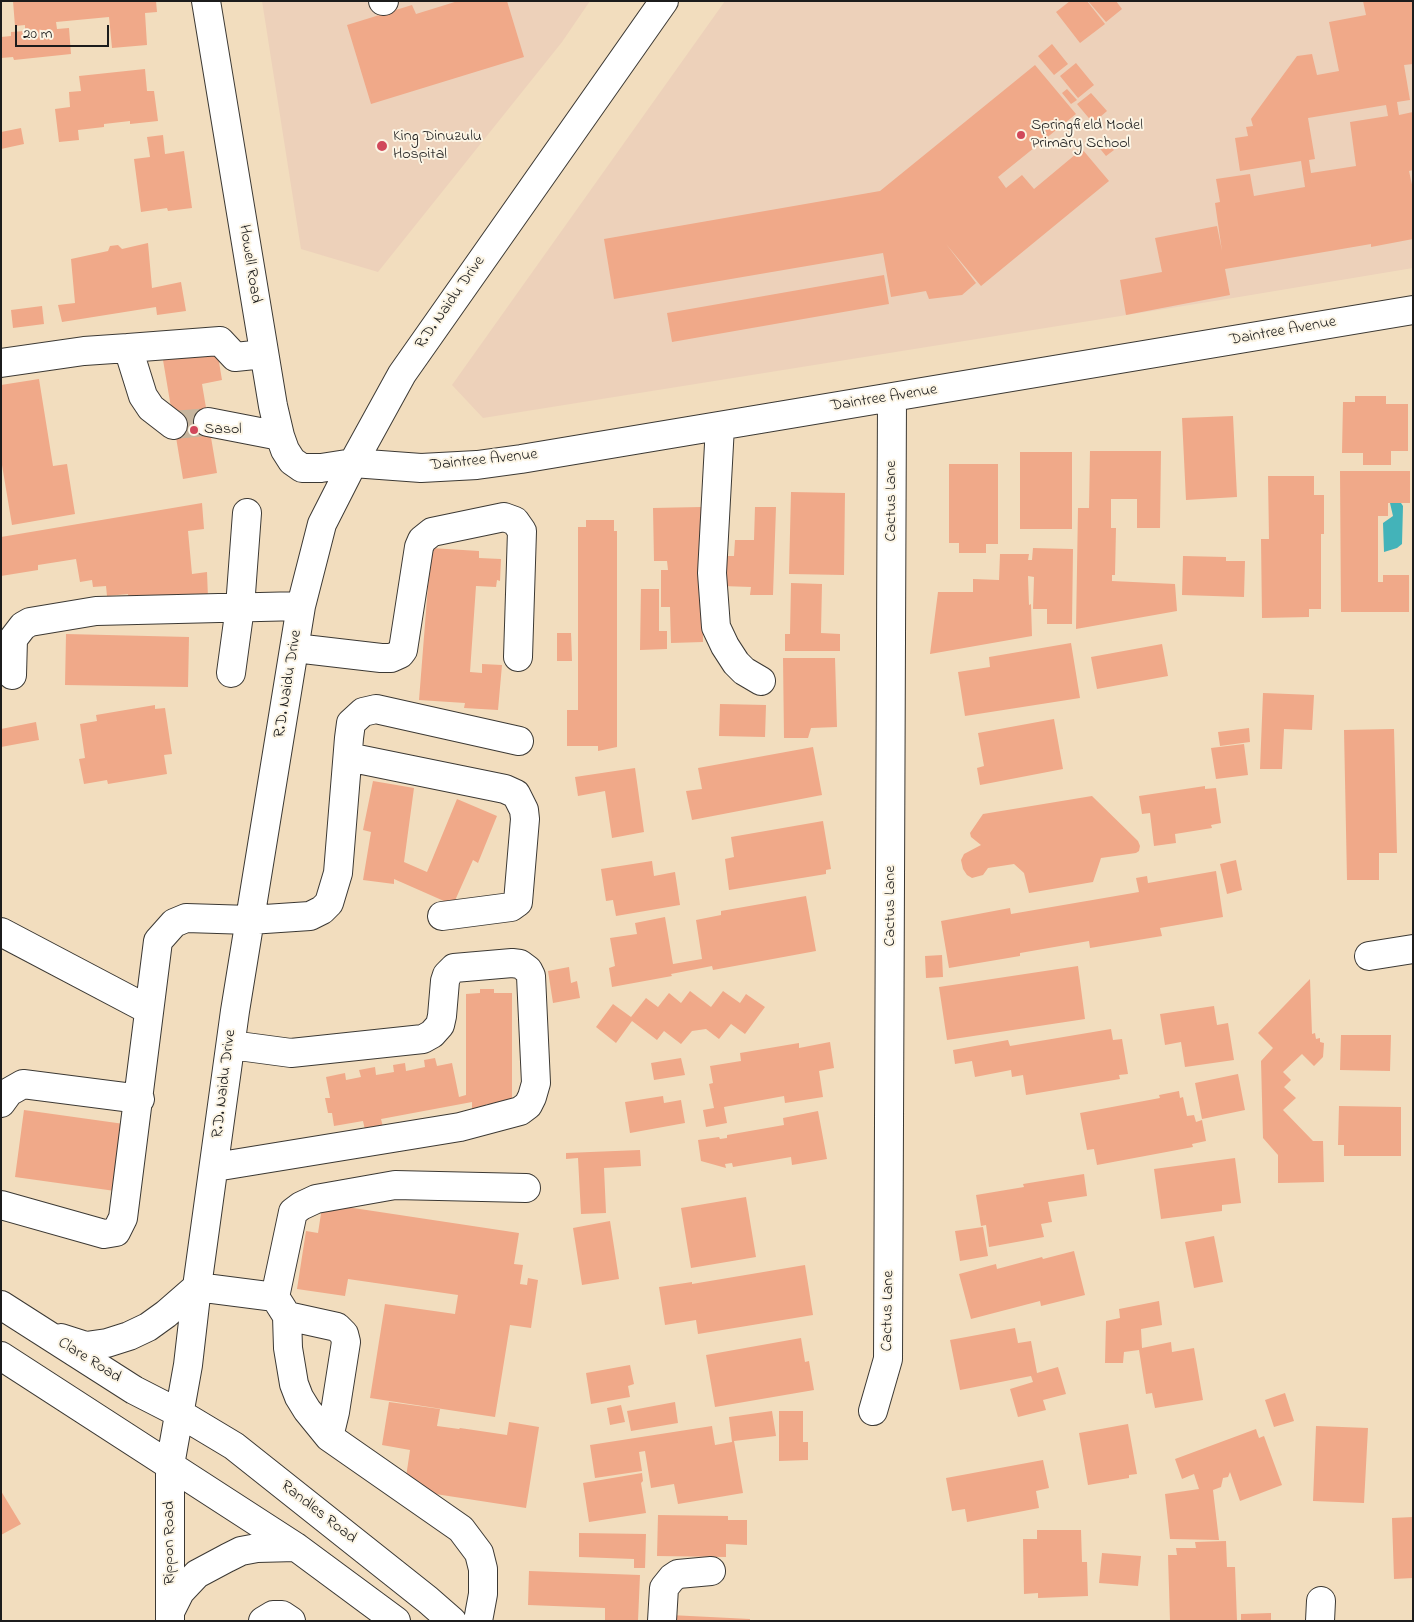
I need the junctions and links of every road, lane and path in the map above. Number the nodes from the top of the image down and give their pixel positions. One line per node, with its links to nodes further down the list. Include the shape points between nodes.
1 (206, 1): 5 (street, Howell Road)
2 (664, 1): 12 (street, R.D. Naidu Drive, via 402,374)
3 (1413, 310): 7 (street, Daintree Avenue)
4 (128, 348): 5 (street, via 220,341 235,357); 6 (street); 9 (street, via 143,396 151,408)
5 (264, 354): 11 (street, Howell Road)
6 (1, 363)
7 (892, 398): 10 (street, Daintree Avenue); 40 (street, Cactus Lane, via 888,1359)
8 (208, 422): 11 (street)
9 (173, 424)
10 (720, 426): 12 (street, Daintree Avenue, via 477,465 421,468); 20 (street, via 712,573 716,627 736,663)
11 (280, 436): 12 (street, Howell Road, via 285,450 302,468)
12 (353, 463): 14 (street, R.D. Naidu Drive, via 322,524)
13 (247, 513): 15 (street)
14 (301, 606): 15 (street); 16 (street, R.D. Naidu Drive)
15 (240, 607): 18 (street); 19 (street, via 96,611 30,622 13,639)
16 (295, 648): 17 (street, via 381,658 400,654 422,540 432,532 504,517 515,521 522,531); 24 (street, R.D. Naidu Drive)
17 (518, 657)
18 (231, 673)
19 (12, 675)
20 (761, 681)
21 (519, 741): 22 (street, via 376,710 363,712 351,723)
22 (348, 757): 23 (street, via 516,794 525,819 518,902 511,907); 24 (street, via 338,873 329,903 310,916)
23 (442, 916)
24 (250, 920): 28 (street, via 186,918 174,923 158,941); 29 (street, R.D. Naidu Drive)
25 (1, 932): 28 (street)
26 (1413, 949): 27 (street)
27 (1370, 956)
28 (149, 1010): 30 (street)
29 (231, 1045): 32 (street, R.D. Naidu Drive); 32 (street, via 291,1053 422,1039 440,1025 445,981 454,968 512,963 520,964 531,976 536,1083 528,1105 520,1111 460,1127)
30 (140, 1099): 31 (street, via 23,1084 9,1092); 34 (street, via 123,1218 116,1232 104,1234)
31 (1, 1103)
32 (215, 1166): 35 (street, R.D. Naidu Drive)
33 (526, 1188): 37 (street, via 395,1184 316,1199 301,1206 292,1212)
34 (1, 1205)
35 (197, 1287): 37 (street); 38 (street, via 148,1327 107,1343 86,1346); 41 (street, R.D. Naidu Drive)
36 (1, 1305): 38 (street, Clare Road)
37 (281, 1306): 42 (street, via 294,1384 307,1410); 42 (street, via 337,1327 344,1334 346,1342)
38 (43, 1332): 41 (street, Clare Road, via 134,1390)
39 (1, 1356): 43 (street)
40 (873, 1411)
41 (179, 1413): 43 (street, R.D. Naidu Drive); 50 (street, Randles Road, via 234,1446)
42 (329, 1437): 51 (street, via 461,1529 479,1554 483,1568)
43 (170, 1465): 44 (street); 46 (street, Rippon Road)
44 (296, 1547): 46 (street, via 241,1551 197,1574 180,1592); 49 (street)
45 (711, 1571): 52 (street, via 678,1574 672,1578 664,1588)
46 (170, 1616)
47 (263, 1621): 48 (street, via 273,1615)
48 (291, 1621)
49 (396, 1621)
50 (452, 1621)
51 (478, 1621)
52 (662, 1621)

